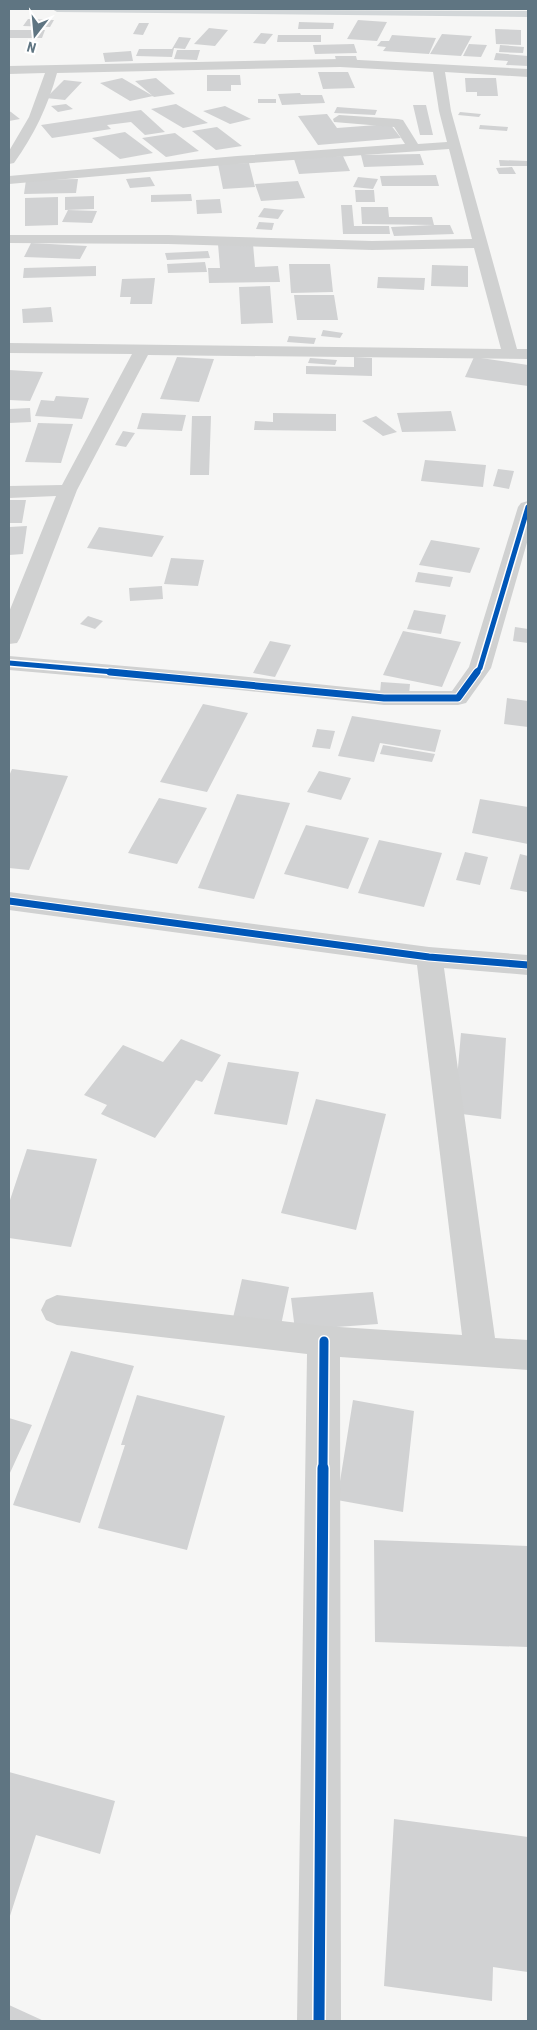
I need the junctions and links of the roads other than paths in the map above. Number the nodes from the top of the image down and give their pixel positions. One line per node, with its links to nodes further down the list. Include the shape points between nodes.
1 (56, 9): 4 (main road)
2 (335, 9): 3 (main road)
3 (528, 10)
4 (297, 11): 5 (main road)
5 (528, 14)
6 (439, 69): 8 (street, via 293,63); 9 (street); 11 (street)
7 (9, 70): 8 (street)
8 (52, 70): 13 (street, via 31,125)
9 (528, 72)
10 (338, 119): 12 (street, via 398,123)
11 (454, 146): 12 (street); 16 (street)
12 (414, 148): 14 (street)
13 (9, 160)
14 (9, 180)
15 (9, 238): 16 (street, via 403,246)
16 (481, 244): 19 (street)
17 (9, 348): 18 (street)
18 (143, 349): 19 (street); 21 (street)
19 (510, 353): 20 (street)
20 (528, 354)
21 (68, 490): 22 (street); 24 (street)
22 (9, 492)
23 (528, 507): 25 (street, via 480,668 458,698 384,698)
24 (9, 638)
25 (9, 663)
26 (9, 901): 27 (street)
27 (429, 957): 28 (street); 31 (street)
28 (528, 965)
29 (56, 1310): 30 (street)
30 (324, 1341): 31 (street); 33 (street)
31 (481, 1352): 32 (street)
32 (528, 1355)
33 (319, 2021)

